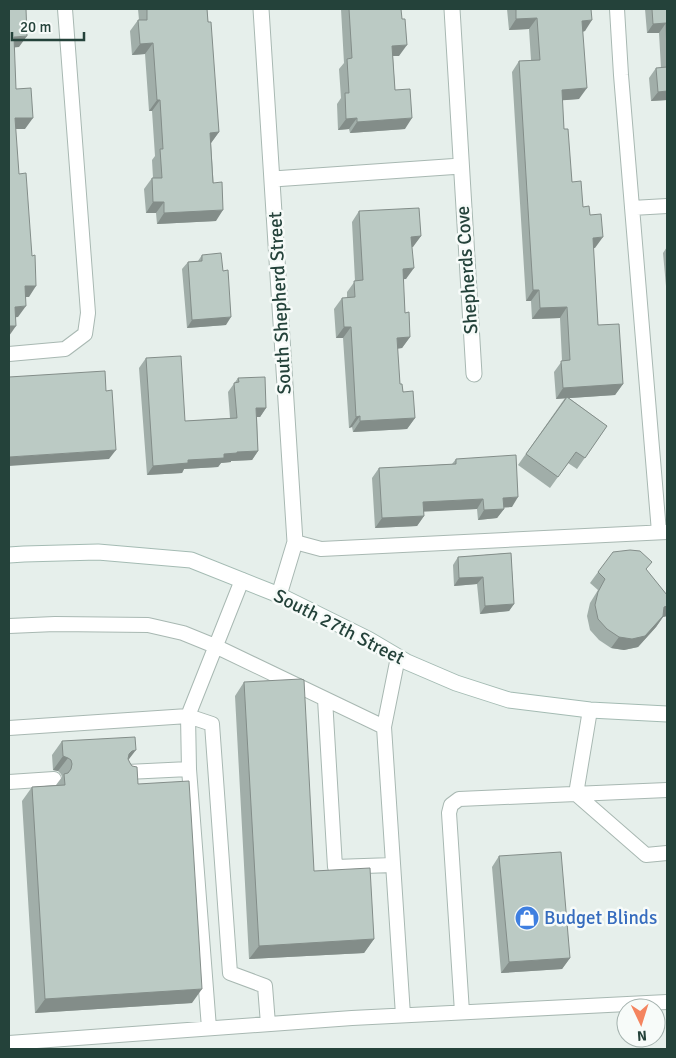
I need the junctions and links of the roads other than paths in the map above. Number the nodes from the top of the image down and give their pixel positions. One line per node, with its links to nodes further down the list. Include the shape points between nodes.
1 (65, 9): 9 (lane, via 88,313 85,334 64,349)
2 (261, 9): 6 (street, South Shepherd Street)
3 (452, 9): 5 (street, Shepherds Cove)
4 (617, 9): 8 (lane)
5 (461, 166): 6 (street); 10 (street, Shepherds Cove)
6 (273, 180): 12 (street, South Shepherd Street)
7 (667, 206): 8 (lane)
8 (632, 208): 11 (lane)
9 (9, 354)
10 (474, 374)
11 (663, 532): 12 (lane, via 321,549)
12 (295, 542): 15 (street, South Shepherd Street)
13 (9, 555): 14 (street, South 27th Street, via 98,552 191,560)
14 (242, 580): 15 (street, South 27th Street); 17 (lane)
15 (279, 595): 18 (street, South 27th Street)
16 (9, 626): 17 (lane, via 148,626 183,633)
17 (215, 646): 19 (lane); 22 (lane)
18 (398, 657): 20 (street, South 27th Street, via 456,683 509,700); 23 (lane)
19 (326, 699): 23 (lane); 32 (lane, via 335,867)
20 (590, 710): 21 (street, South 27th Street); 30 (lane)
21 (667, 714)
22 (188, 716): 24 (lane); 25 (lane); 36 (lane, via 212,724 230,973 265,986)
23 (384, 727): 32 (lane)
24 (9, 728)
25 (189, 769): 26 (lane); 37 (lane)
26 (127, 772)
27 (54, 779): 28 (lane)
28 (9, 782)
29 (667, 790): 30 (lane)
30 (576, 794): 31 (lane, via 646,855); 34 (lane, via 459,799 451,805)
31 (667, 854)
32 (393, 864): 35 (lane)
33 (667, 1002): 34 (lane)
34 (462, 1012): 35 (lane)
35 (403, 1015): 36 (lane)
36 (268, 1024): 37 (lane)
37 (209, 1028): 38 (lane)
38 (9, 1043)

